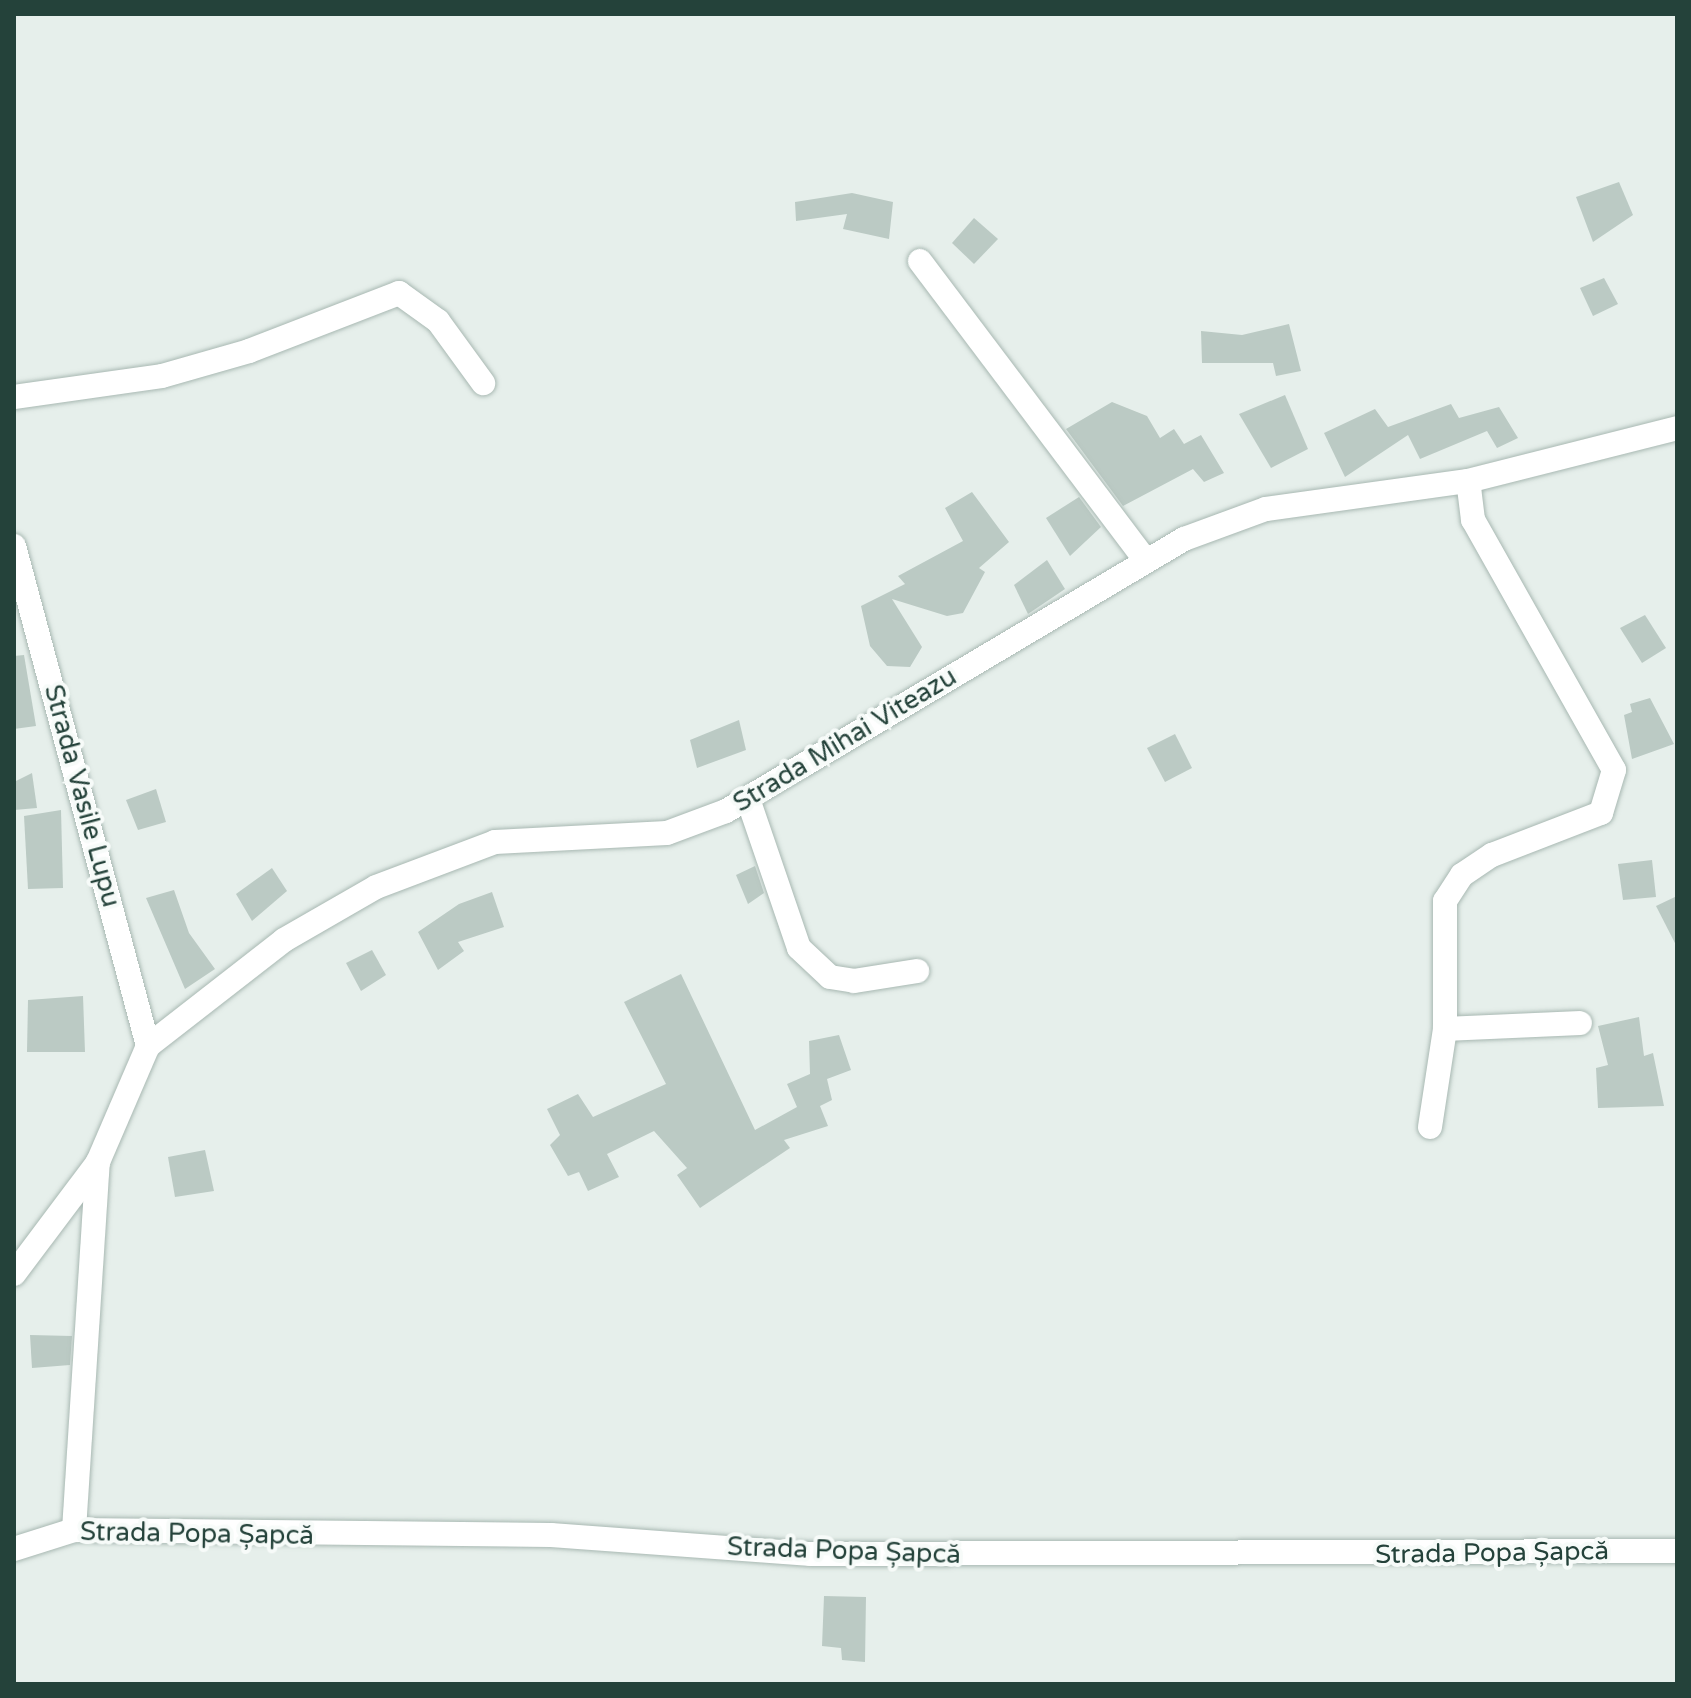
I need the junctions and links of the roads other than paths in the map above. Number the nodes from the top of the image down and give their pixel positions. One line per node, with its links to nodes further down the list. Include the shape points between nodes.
1 (920, 261): 6 (street)
2 (483, 383): 3 (street, via 438,321 399,293 249,351 162,376)
3 (14, 397)
4 (1677, 428): 5 (street, Strada Mihai Viteazu)
5 (1468, 481): 6 (street, Strada Mihai Viteazu, via 1266,509); 11 (street, via 1473,520 1614,770 1601,813 1492,855 1462,875 1445,901)
6 (1145, 560): 8 (street, Strada Mihai Viteazu)
7 (16, 562): 12 (street, Strada Vasile Lupu)
8 (748, 799): 9 (street, via 799,948 830,977 854,981); 12 (street, Strada Mihai Viteazu, via 667,833 495,842 376,887 284,940)
9 (917, 971)
10 (1580, 1023): 11 (street)
11 (1445, 1029): 13 (street)
12 (148, 1046): 14 (street, Strada Mihai Viteazu)
13 (1430, 1127)
14 (98, 1162): 15 (street, Strada Mihai Viteazu); 16 (street)
15 (14, 1274)
16 (74, 1530): 17 (street, Strada Popa Șapcă); 18 (street, Strada Popa Șapcă, via 551,1535 811,1554)
17 (14, 1549)
18 (1677, 1551)

